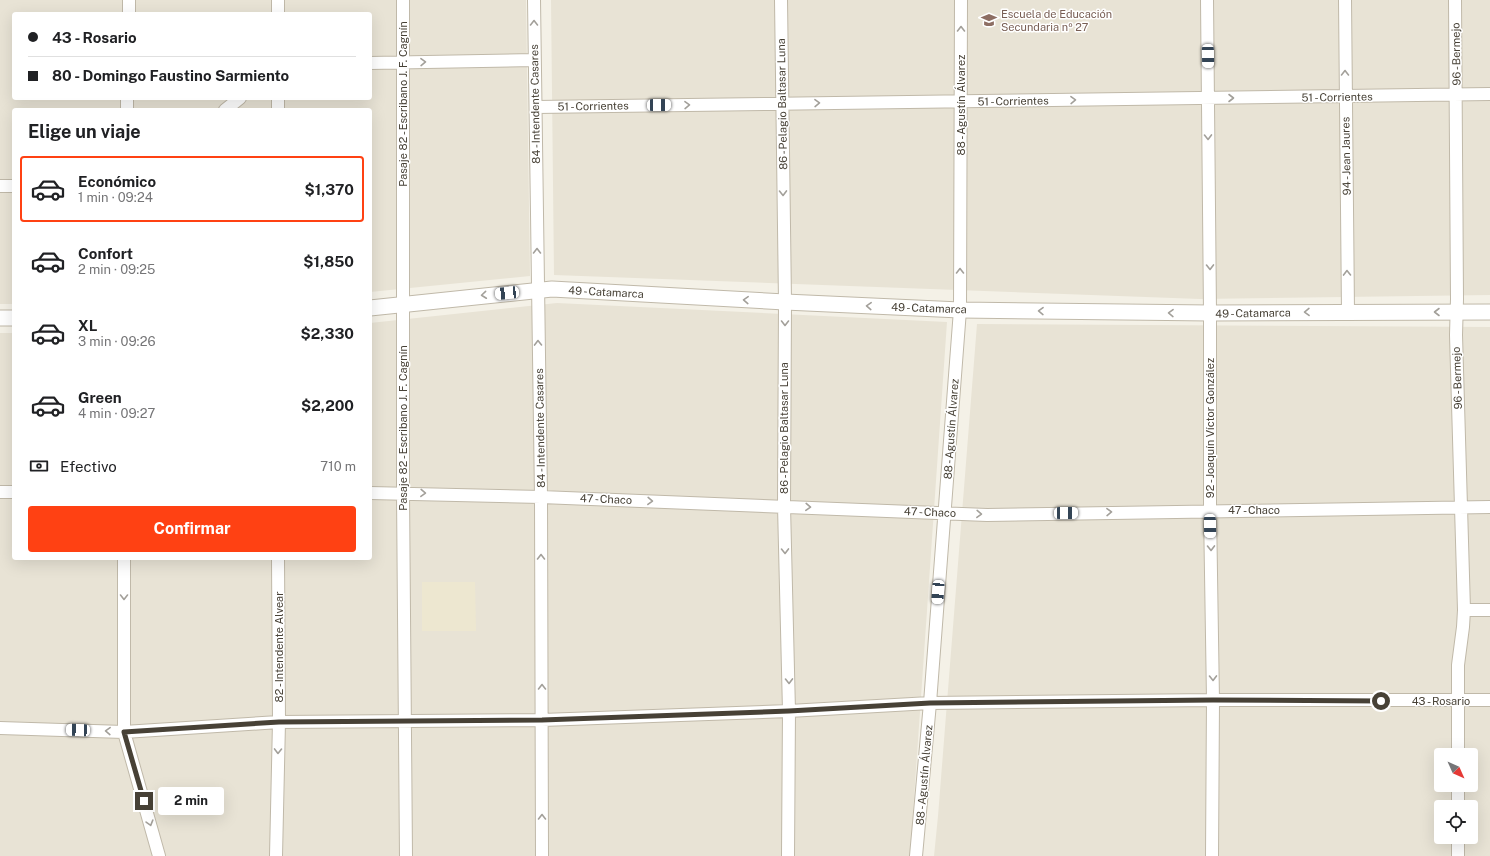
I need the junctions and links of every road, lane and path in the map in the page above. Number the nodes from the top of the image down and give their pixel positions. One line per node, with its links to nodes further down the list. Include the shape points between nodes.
1 (129, 0): 10 (street)
2 (278, 0): 11 (street)
3 (403, 0): 14 (street, Pasaje 82 - Escribano J. F. Cagnín)
4 (534, 0): 12 (street, 84 - Intendente Casares, one-way to 4)
5 (781, 0): 21 (street, 86 - Pelagio Baltasar Luna)
6 (961, 0): 20 (street, 88 - Agustín Álvarez, one-way to 6)
7 (1207, 0): 18 (street, 92 - Joaquín Víctor González)
8 (1345, 0): 17 (street, 94 - Jean Jaures, one-way to 8)
9 (1455, 0): 15 (street, 96 - Bermejo)
10 (128, 12)
11 (278, 12)
12 (534, 60): 14 (street, one-way to 12); 22 (street, 84 - Intendente Casares)
13 (372, 62): 14 (street)
14 (403, 62): 28 (street, Pasaje 82 - Escribano J. F. Cagnín)
15 (1456, 94): 16 (street, 51 - Corrientes); 17 (street, 51 - Corrientes); 32 (street, 96 - Bermejo)
16 (1490, 94)
17 (1345, 97): 18 (street, 51 - Corrientes, one-way to 17); 31 (street, 94 - Jean Jaures, one-way to 17)
18 (1208, 98): 20 (street, 51 - Corrientes, one-way to 18); 34 (street, 92 - Joaquín Víctor González, one-way to 34)
19 (238, 100): 23 (street)
20 (961, 101): 21 (street, 51 - Corrientes, one-way to 20); 30 (street, 88 - Agustín Álvarez, one-way to 20)
21 (782, 104): 22 (street, 51 - Corrientes, one-way to 21); 27 (street, 86 - Pelagio Baltasar Luna, one-way to 27)
22 (536, 107): 26 (street, 84 - Intendente Casares, one-way to 22)
23 (228, 108)
24 (0, 186): 25 (street)
25 (12, 186)
26 (537, 290): 27 (street, 49 - Catamarca, one-way to 26, via 552,288); 28 (street, 49 - Catamarca, one-way to 28); 41 (street, 84 - Intendente Casares, one-way to 26)
27 (785, 302): 30 (street, 49 - Catamarca, one-way to 27); 42 (street, 86 - Pelagio Baltasar Luna, one-way to 42)
28 (403, 305): 29 (street, 49 - Catamarca); 40 (street, Pasaje 82 - Escribano J. F. Cagnín)
29 (372, 308)
30 (960, 310): 34 (street, 49 - Catamarca, one-way to 30); 46 (street, 88 - Agustín Álvarez)
31 (1348, 312): 32 (street, 49 - Catamarca, one-way to 31); 34 (street, 49 - Catamarca, one-way to 34)
32 (1456, 312): 33 (street, 49 - Catamarca); 44 (street, 96 - Bermejo)
33 (1490, 312)
34 (1210, 313): 45 (street, 92 - Joaquín Víctor González)
35 (0, 318): 36 (street)
36 (12, 318)
37 (0, 492): 38 (street)
38 (12, 492)
39 (372, 493): 40 (street, 47 - Chaco)
40 (403, 493): 41 (street, 47 - Chaco, one-way to 41); 58 (street, Pasaje 82 - Escribano J. F. Cagnín)
41 (541, 497): 42 (street, 47 - Chaco, one-way to 42); 56 (street, 84 - Intendente Casares, one-way to 41)
42 (784, 506): 46 (street, 47 - Chaco, one-way to 46); 55 (street, 86 - Pelagio Baltasar Luna, one-way to 55)
43 (1490, 507): 44 (street, 47 - Chaco)
44 (1460, 508): 45 (street, 47 - Chaco); 49 (street, 96 - Bermejo)
45 (1210, 510): 46 (street, 47 - Chaco, one-way to 45, via 987,515); 51 (street, 92 - Joaquín Víctor González, one-way to 51)
46 (944, 513): 54 (street, 88 - Agustín Álvarez)
47 (124, 560): 60 (street, one-way to 60)
48 (278, 560): 57 (street, 82 - Intendente Alvear)
49 (1464, 610): 50 (street); 53 (street, 96 - Bermejo, via 1458,665)
50 (1490, 610)
51 (1213, 700): 53 (street, 43 - Rosario); 54 (street, 43 - Rosario); 69 (street, 92 - Joaquín Víctor González)
52 (1490, 700): 53 (street, 43 - Rosario)
53 (1458, 701): 61 (street, 96 - Bermejo)
54 (930, 703): 55 (street, 43 - Rosario); 68 (street, 88 - Agustín Álvarez)
55 (789, 711): 56 (street, 43 - Rosario); 67 (street, 86 - Pelagio Baltasar Luna)
56 (542, 720): 58 (street, 43 - Rosario); 66 (street, 84 - Intendente Casares, one-way to 56)
57 (279, 722): 58 (street, 43 - Rosario); 60 (street, 43 - Rosario); 64 (street, 82 - Intendente Alvear, one-way to 64)
58 (405, 722): 65 (street, Pasaje 82 - Escribano J. F. Cagnín)
59 (0, 728): 60 (street, 43 - Rosario, one-way to 59)
60 (124, 732): 63 (street, one-way to 63)
61 (1458, 748)
62 (1458, 844): 70 (street)
63 (159, 856)
64 (276, 856)
65 (406, 856)
66 (542, 856)
67 (788, 856)
68 (916, 856)
69 (1212, 856)
70 (1458, 856)

